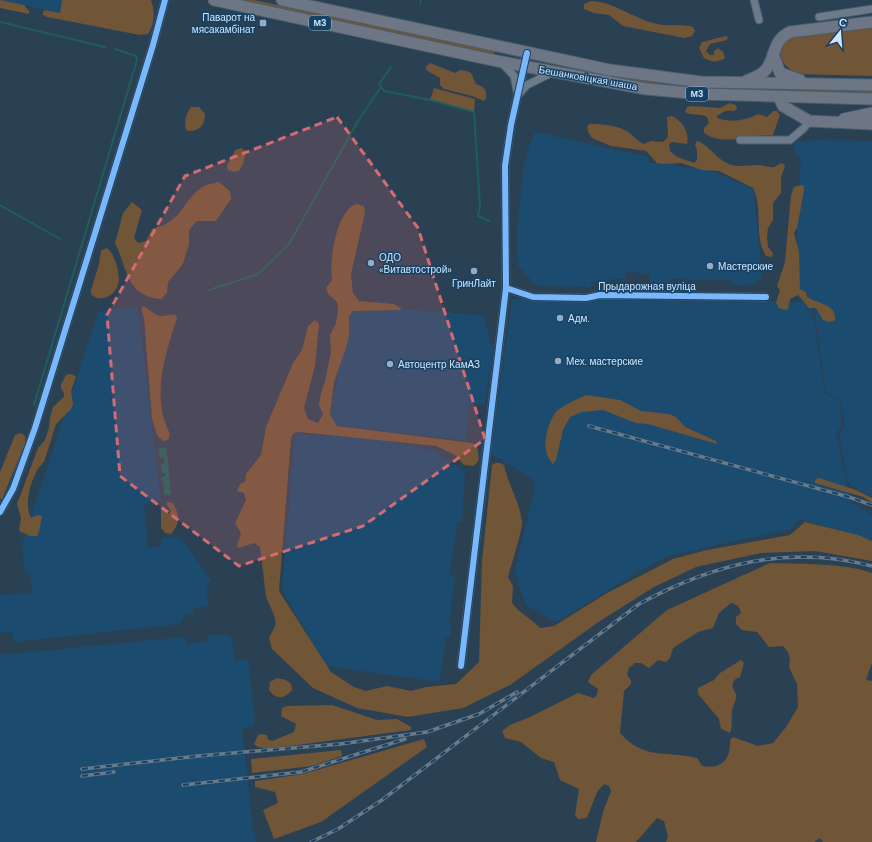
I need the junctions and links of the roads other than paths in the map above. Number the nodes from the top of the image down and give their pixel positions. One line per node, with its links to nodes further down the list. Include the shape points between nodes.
1 (165, 0): 26 (street, via 151,53 35,428 13,489)
2 (214, 0): 11 (main road, Бешанковіцкая шаша / М3)
3 (282, 0): 9 (main road, Бешанковіцкая шаша / М3)
4 (754, 0): 7 (street)
5 (872, 9): 6 (street)
6 (819, 17)
7 (759, 20)
8 (872, 22): 10 (main road, via 790,32 782,36)
9 (527, 53): 12 (street); 14 (main road, Бешанковіцкая шаша / М3, via 610,70 687,80)
10 (773, 54): 14 (main road, via 762,74); 16 (main road, via 780,73 790,78)
11 (501, 62): 12 (main road, Бешанковіцкая шаша / М3); 18 (street, via 514,76)
12 (524, 67): 13 (main road, Бешанковіцкая шаша / М3); 18 (street)
13 (553, 72): 18 (street, via 527,85); 19 (main road, Бешанковіцкая шаша / М3, via 664,91)
14 (741, 83): 15 (main road, Бешанковіцкая шаша / М3)
15 (779, 84): 16 (main road, Бешанковіцкая шаша / М3); 19 (street)
16 (818, 84): 17 (main road, Бешанковіцкая шаша / М3)
17 (872, 85)
18 (517, 96): 24 (street, via 505,166)
19 (779, 97): 20 (main road, Бешанковіцкая шаша / М3); 22 (main road, via 783,106)
20 (872, 99)
21 (868, 119): 22 (main road)
22 (815, 121): 23 (street, via 790,140)
23 (740, 140)
24 (506, 288): 25 (street, Прыдарожная вуліца, via 533,297); 27 (street)
25 (766, 297)
26 (0, 512)
27 (461, 666)

